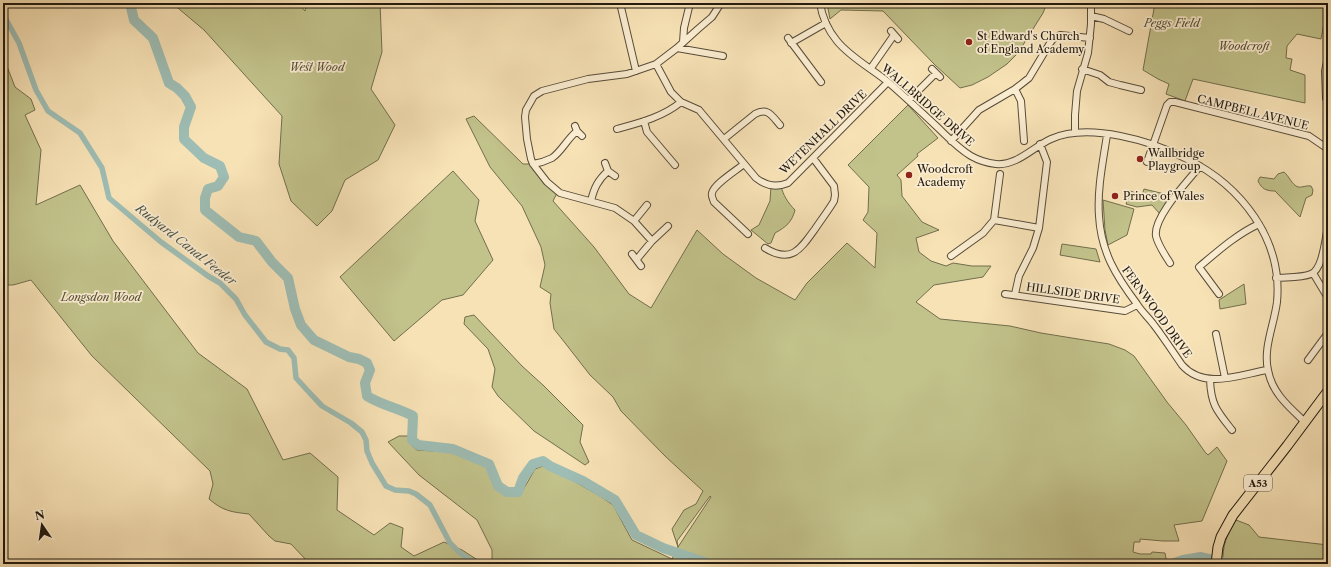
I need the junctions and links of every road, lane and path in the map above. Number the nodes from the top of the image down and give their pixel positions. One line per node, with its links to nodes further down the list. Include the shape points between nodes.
1 (620, 3): 18 (street)
2 (690, 3): 11 (street)
3 (721, 3): 11 (street, via 712,17)
4 (820, 3): 7 (street, WALLBRIDGE DRIVE)
5 (1091, 3): 6 (street)
6 (1091, 16): 8 (street); 10 (street)
7 (826, 23): 16 (street, WALLBRIDGE DRIVE, via 842,47); 20 (street, via 790,41)
8 (1130, 31)
9 (894, 35): 16 (street)
10 (1090, 38): 17 (street); 22 (street, via 1060,35 1054,38 1029,78)
11 (683, 42): 12 (street)
12 (677, 48): 13 (street); 15 (street)
13 (723, 56)
14 (1328, 57): 24 (street, via 1325,70)
15 (656, 64): 18 (street); 26 (street, WETENHALL DRIVE, via 671,92)
16 (871, 68): 21 (street, WALLBRIDGE DRIVE)
17 (1082, 69): 23 (street, via 1120,86); 31 (street, via 1077,91)
18 (636, 71): 41 (street, via 588,79 542,91 534,96 525,117)
19 (936, 73): 25 (street)
20 (821, 82)
21 (888, 82): 25 (street, WALLBRIDGE DRIVE); 39 (street, WETENHALL DRIVE)
22 (1015, 90): 34 (street, via 979,110); 35 (street, via 1020,100)
23 (1141, 90)
24 (1326, 98)
25 (909, 100): 34 (street, WALLBRIDGE DRIVE)
26 (682, 102): 27 (street, via 665,113); 33 (street, WETENHALL DRIVE, via 699,110)
27 (644, 121): 29 (street); 44 (street, via 647,132)
28 (780, 125): 33 (street, via 768,112 760,111)
29 (617, 129)
30 (578, 131): 41 (street, via 553,157)
31 (1076, 132): 32 (street, WALLBRIDGE DRIVE); 36 (street, WALLBRIDGE DRIVE)
32 (1107, 135): 37 (street, WALLBRIDGE DRIVE); 73 (street, FERNWOOD DRIVE, via 1098,214 1101,234 1110,263)
33 (724, 139): 43 (street, WETENHALL DRIVE)
34 (951, 141): 36 (street, WALLBRIDGE DRIVE, via 971,156 998,164 1009,163)
35 (1024, 141)
36 (1040, 144): 56 (street, via 1047,162)
37 (1154, 144): 38 (street, CAMPBELL AVENUE, via 1166,105 1170,102 1309,136); 40 (street); 45 (street, WALLBRIDGE DRIVE)
38 (1328, 149)
39 (813, 158): 43 (street, WETENHALL DRIVE, via 788,183 778,186 761,182); 61 (street, via 834,186 834,201 800,249 784,255)
40 (1147, 162)
41 (533, 164): 49 (street, via 547,182 560,193)
42 (605, 164): 46 (street)
43 (744, 164): 57 (street, via 717,186 712,195 714,202)
44 (675, 165)
45 (1200, 166): 53 (street, WALLBRIDGE DRIVE, via 1237,194); 65 (street, via 1157,224 1158,242)
46 (608, 171): 48 (street); 49 (street, via 597,182)
47 (1000, 174): 52 (street)
48 (615, 176)
49 (591, 201): 51 (street, via 615,208)
50 (647, 205): 51 (street)
51 (634, 220): 58 (street)
52 (994, 220): 56 (street); 63 (street, via 983,233)
53 (1259, 224): 68 (street, WALLBRIDGE DRIVE, via 1271,251); 71 (street, via 1233,239 1199,267)
54 (668, 226): 58 (street)
55 (1328, 227): 67 (street, via 1319,267)
56 (1039, 228): 70 (street, via 1033,248 1019,276)
57 (748, 234)
58 (652, 240): 64 (street)
59 (776, 245): 61 (street)
60 (765, 248): 61 (street)
61 (772, 252)
62 (632, 254): 64 (street)
63 (951, 256)
64 (637, 259): 66 (street)
65 (1170, 263)
66 (641, 266)
67 (1313, 273): 68 (street); 72 (street)
68 (1276, 278): 77 (street, WALLBRIDGE DRIVE, via 1276,304 1267,353)
69 (1004, 294): 70 (street, HILLSIDE DRIVE)
70 (1015, 294): 73 (street, HILLSIDE DRIVE, via 1124,311)
71 (1219, 294)
72 (1328, 298)
73 (1137, 305): 79 (street, FERNWOOD DRIVE, via 1188,371)
74 (1328, 333): 76 (street)
75 (1216, 334): 78 (street)
76 (1308, 360)
77 (1267, 370): 78 (street, FERNWOOD DRIVE); 81 (street, WALLBRIDGE DRIVE, via 1278,395)
78 (1225, 378): 79 (street, FERNWOOD DRIVE)
79 (1210, 380): 82 (street, via 1214,406)
80 (1328, 391): 81 (highway, A53)
81 (1305, 422): 83 (highway, A53, via 1232,515 1221,537)
82 (1232, 430)
83 (1216, 564)

